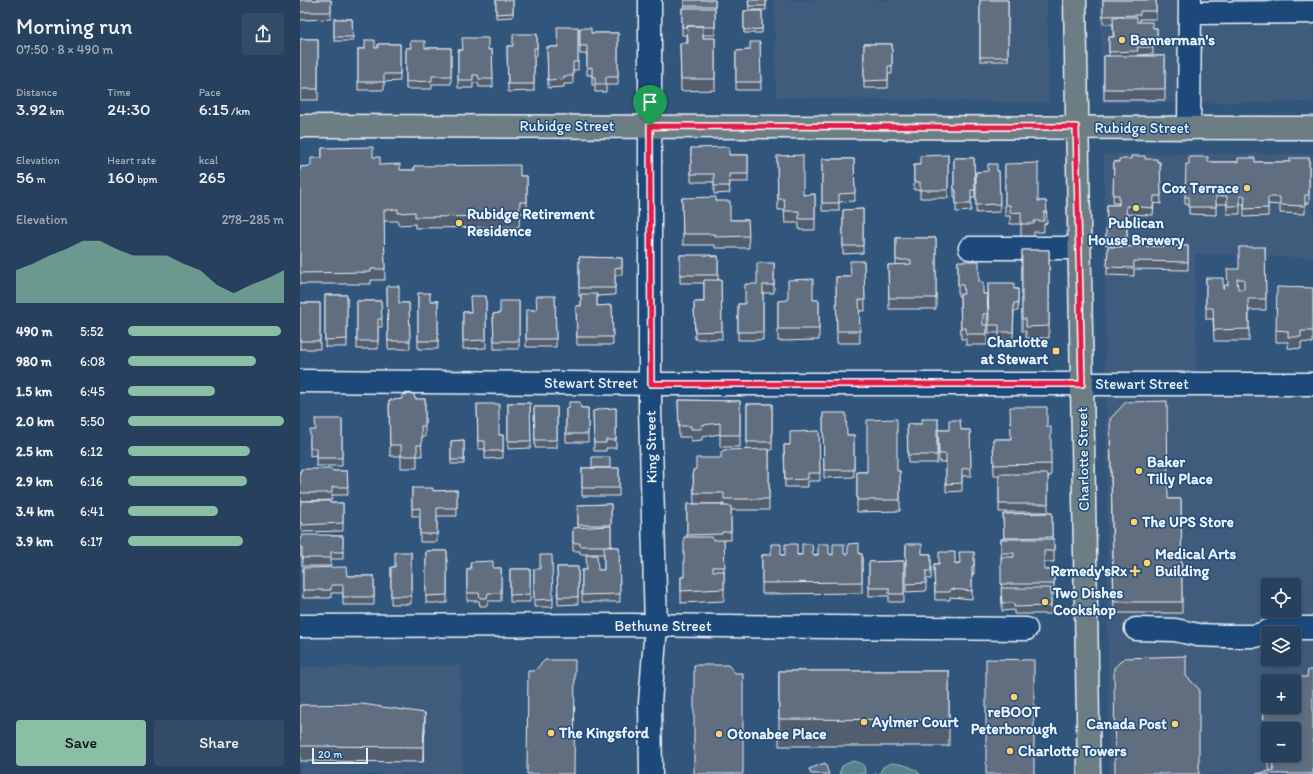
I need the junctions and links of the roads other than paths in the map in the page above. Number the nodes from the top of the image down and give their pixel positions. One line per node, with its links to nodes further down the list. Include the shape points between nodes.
1 (650, 0): 6 (street, King Street)
2 (1075, 0): 7 (main road, Charlotte Street)
3 (1190, 6): 4 (street); 8 (street)
4 (1313, 12)
5 (300, 126): 6 (main road, Rubidge Street)
6 (650, 126): 7 (main road, Rubidge Street); 13 (street, King Street)
7 (1076, 127): 8 (main road, Rubidge Street); 11 (main road, Charlotte Street)
8 (1189, 128): 9 (main road, Rubidge Street)
9 (1313, 128)
10 (970, 248): 11 (street)
11 (1079, 248): 14 (main road, Charlotte Street)
12 (300, 381): 13 (street, Stewart Street)
13 (651, 384): 14 (street, Stewart Street); 17 (street, King Street)
14 (1082, 384): 15 (street, Stewart Street); 22 (main road, Charlotte Street)
15 (1313, 384)
16 (300, 626): 17 (street, Bethune Street)
17 (656, 626): 19 (street, Bethune Street); 21 (street, King Street, via 650,704)
18 (1313, 628): 20 (street, via 1276,628 1256,636 1198,635 1175,630)
19 (1026, 629)
20 (1136, 629)
21 (651, 774)
22 (1089, 774)

